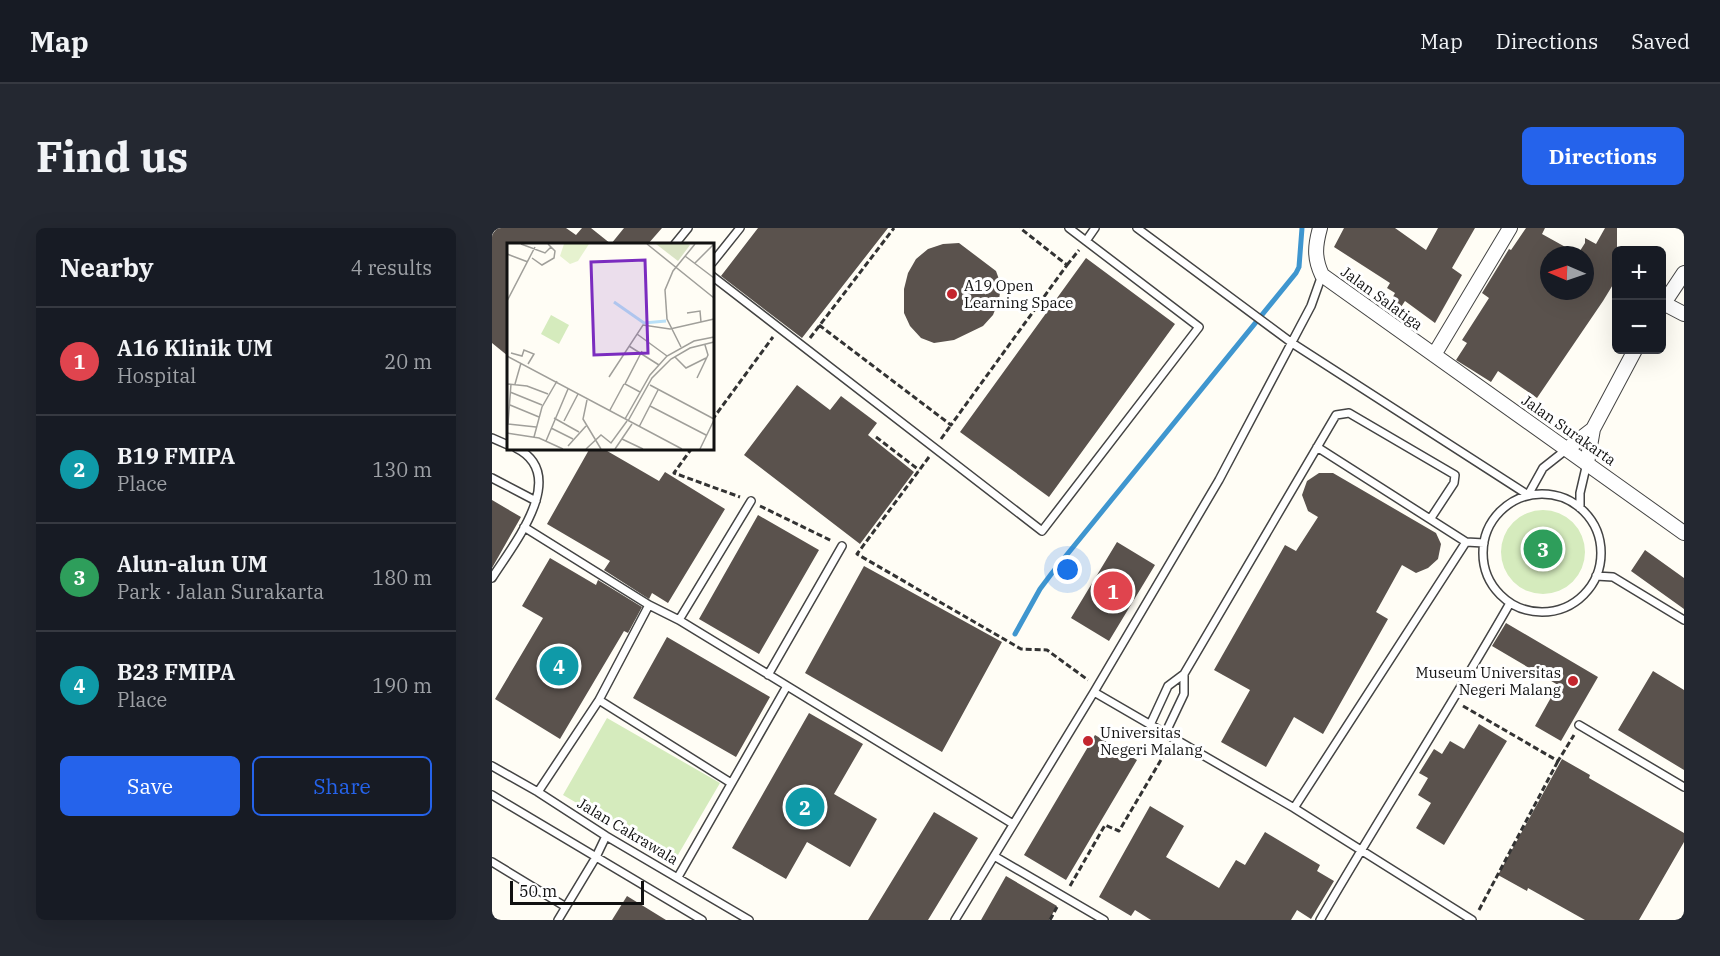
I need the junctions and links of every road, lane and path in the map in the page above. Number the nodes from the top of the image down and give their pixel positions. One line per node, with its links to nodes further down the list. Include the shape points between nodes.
1 (688, 228): 11 (lane)
2 (740, 228): 12 (lane)
3 (894, 228): 20 (path)
4 (1020, 228): 13 (path)
5 (1069, 228): 10 (lane)
6 (1095, 228): 10 (lane)
7 (1137, 228): 22 (lane)
8 (1320, 228): 15 (street, Jalan Salatiga, via 1315,248)
9 (1510, 228): 25 (street)
10 (1086, 241): 13 (path); 33 (lane, via 1199,327 1042,531)
11 (676, 243)
12 (714, 260)
13 (1067, 265): 27 (path)
14 (1684, 273): 17 (street)
15 (1322, 275): 22 (lane); 25 (street, Jalan Salatiga)
16 (714, 278): 21 (lane)
17 (1665, 300)
18 (1666, 306): 19 (street)
19 (1684, 314)
20 (819, 325): 23 (path); 27 (path)
21 (780, 328): 23 (lane); 26 (path)
22 (1292, 343): 39 (lane); 58 (lane, via 1219,480)
23 (803, 347): 33 (lane)
24 (1633, 354): 28 (street)
25 (1434, 355): 34 (street, Jalan Surakarta)
26 (714, 417)
27 (951, 425): 33 (path)
28 (1593, 429): 34 (street); 36 (street)
29 (876, 436): 37 (path)
30 (492, 438): 31 (lane)
31 (507, 445)
32 (1317, 447): 43 (lane); 43 (lane, via 1336,415 1349,413 1452,473 1456,477 1454,483); 55 (lane)
33 (935, 448): 37 (path)
34 (1567, 449): 36 (street, Jalan Surakarta); 39 (lane, via 1543,468)
35 (519, 450): 40 (lane, via 529,458 540,480)
36 (1587, 463): 42 (lane); 45 (street, Jalan Surakarta)
37 (919, 470): 58 (path, via 857,554 1021,649 1047,650)
38 (492, 478): 40 (lane)
39 (1528, 495): 42 (lane, via 1550,494); 47 (lane, via 1503,508 1494,518)
40 (536, 501): 44 (lane)
41 (751, 501): 53 (lane)
42 (1580, 508): 49 (lane, via 1597,532 1600,562)
43 (1431, 518): 46 (lane)
44 (524, 527): 50 (lane); 52 (lane)
45 (1684, 533)
46 (1466, 542): 47 (lane); 71 (lane)
47 (1484, 543): 51 (lane, via 1488,577)
48 (842, 546): 56 (lane)
49 (1596, 576): 51 (lane, via 1581,597 1559,609 1534,612); 54 (lane, via 1613,577)
50 (492, 578)
51 (1510, 603): 60 (lane)
52 (649, 605): 53 (lane); 59 (lane)
53 (679, 620): 56 (lane)
54 (1684, 620)
55 (1184, 674): 61 (lane, via 1168,686); 63 (lane, via 1184,694)
56 (768, 675): 57 (lane)
57 (788, 686): 67 (lane); 72 (lane)
58 (1095, 689): 61 (lane); 72 (lane)
59 (599, 700): 67 (lane); 69 (lane)
60 (1454, 701): 65 (path); 74 (lane)
61 (1150, 725): 63 (lane)
62 (1580, 725): 65 (path); 68 (lane)
63 (1165, 734): 64 (lane)
64 (1173, 738): 71 (lane); 79 (path, via 1119,831 1106,825)
65 (1558, 761): 87 (path)
66 (492, 766): 69 (lane, Jalan Cakrawala)
67 (731, 783): 78 (lane)
68 (1684, 787)
69 (538, 792): 73 (lane, Jalan Cakrawala)
70 (492, 795): 76 (lane)
71 (1294, 808): 74 (lane)
72 (1013, 824): 75 (lane)
73 (606, 836): 76 (lane); 78 (lane, Jalan Cakrawala)
74 (1362, 849): 86 (lane); 87 (lane)
75 (994, 856): 79 (lane); 84 (lane)
76 (596, 857): 80 (lane); 82 (lane)
77 (492, 862): 80 (lane)
78 (678, 877): 83 (lane, Jalan Cakrawala)
79 (1064, 896): 85 (lane)
80 (566, 907): 81 (lane)
81 (558, 920)
82 (702, 920)
83 (749, 920)
84 (955, 920)
85 (1104, 920)
86 (1320, 920)
87 (1473, 920)

